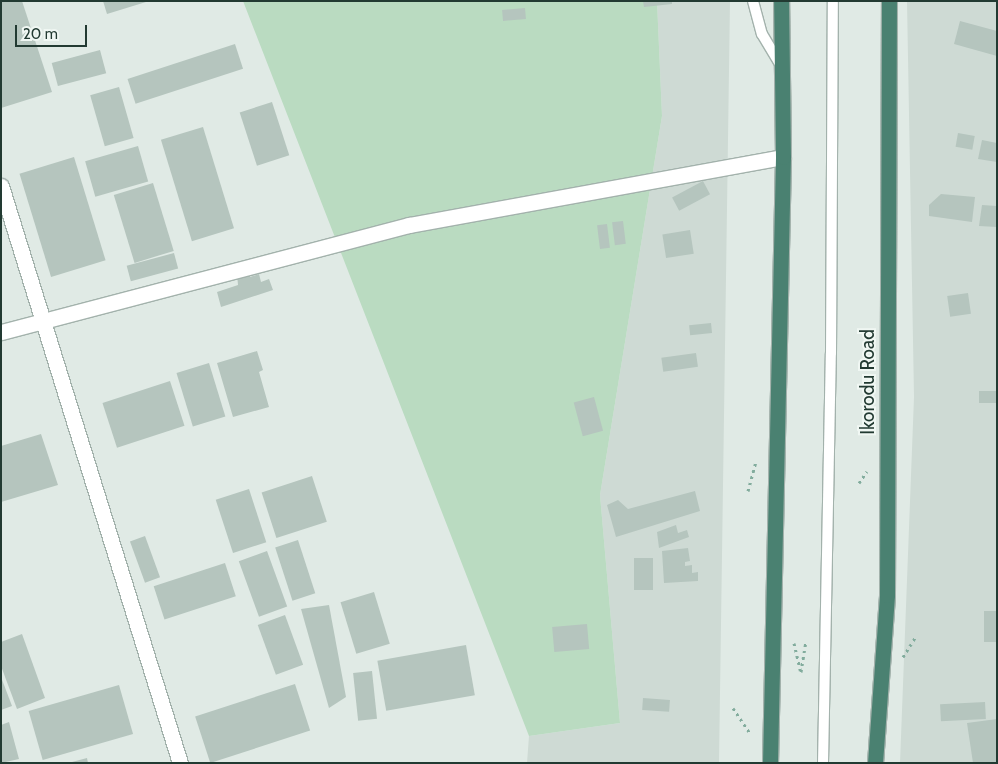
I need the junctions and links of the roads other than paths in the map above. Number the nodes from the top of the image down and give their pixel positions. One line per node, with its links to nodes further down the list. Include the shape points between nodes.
1 (753, 1): 5 (lane, via 762,34)
2 (781, 1): 5 (highway)
3 (833, 1): 12 (lane, via 831,353)
4 (889, 1): 13 (highway, Ikorodu Road, via 887,595)
5 (781, 66): 6 (highway)
6 (783, 157): 8 (street, via 409,225); 11 (highway)
7 (1, 186): 8 (street)
8 (45, 320): 9 (street); 10 (street)
9 (1, 332)
10 (180, 763)
11 (770, 763)
12 (823, 763)
13 (875, 763)

